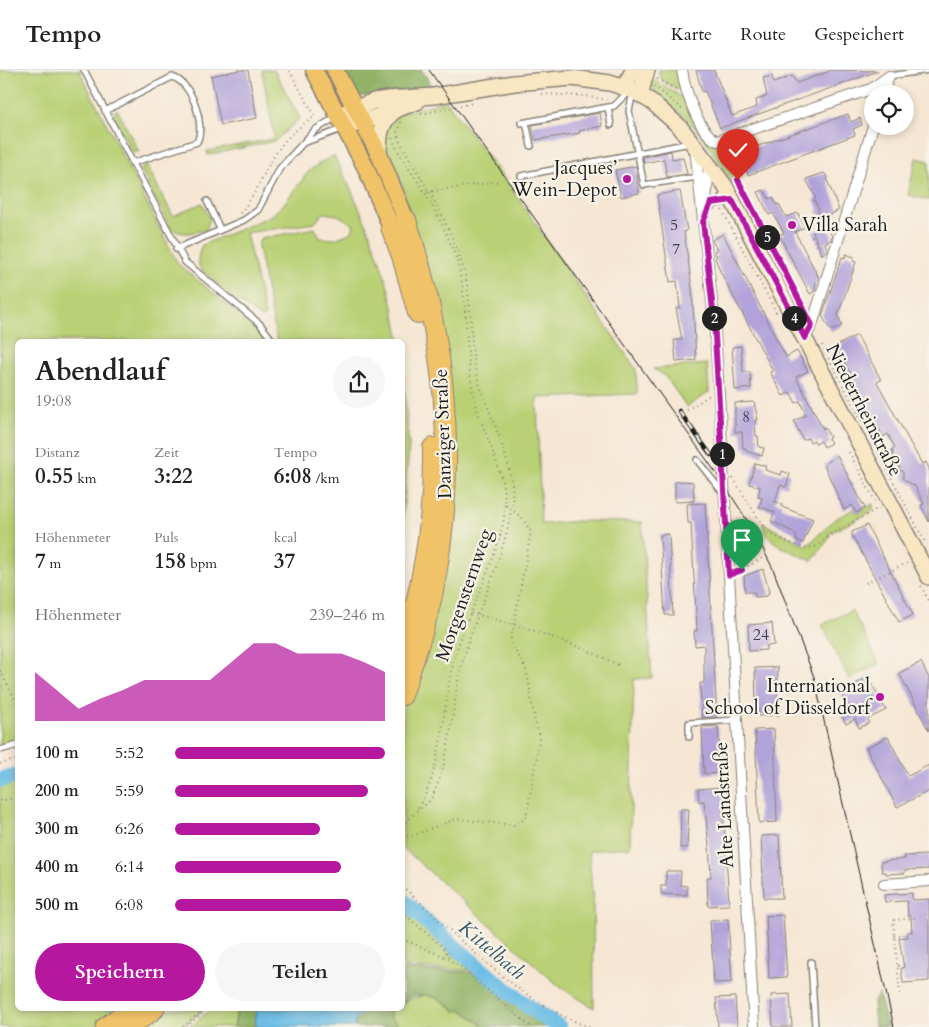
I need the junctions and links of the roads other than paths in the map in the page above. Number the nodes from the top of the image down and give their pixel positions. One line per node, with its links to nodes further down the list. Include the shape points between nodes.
1 (84, 70): 12 (lane)
2 (314, 70): 15 (main road, Danziger Straße)
3 (335, 70): 14 (main road, Danziger Straße)
4 (633, 70): 9 (main road)
5 (682, 70): 7 (street, via 687,96 708,133 721,144 871,89)
6 (929, 70): 7 (lane)
7 (890, 73)
8 (649, 76): 9 (main road)
9 (628, 92): 10 (main road, via 597,80 572,78 514,82); 11 (lane, via 618,103); 19 (main road, Niederrheinstraße, via 670,117); 21 (lane)
10 (434, 96): 13 (main road); 14 (main road, via 388,99)
11 (608, 107): 16 (lane); 20 (lane, via 523,122)
12 (105, 111): 23 (lane); 23 (lane, via 172,77 178,78 188,89 197,111 200,137 197,142)
13 (402, 113): 14 (main road); 22 (main road, via 384,120 379,134)
14 (358, 114): 15 (main road); 22 (main road, Danziger Straße)
15 (342, 121): 18 (lane); 18 (lane, via 315,130); 31 (main road, Danziger Straße)
16 (611, 125)
17 (870, 135): 34 (street)
18 (303, 143): 32 (lane, via 280,168 258,210 244,220)
19 (690, 144): 21 (lane); 24 (main road, Niederrheinstraße); 26 (street, Alte Landstraße)
20 (531, 146)
21 (638, 153): 25 (lane); 26 (lane, via 644,185)
22 (379, 154): 31 (main road, Danziger Straße)
23 (132, 163): 33 (lane)
24 (709, 165): 27 (main road, Niederrheinstraße); 29 (street, Alte Landstraße)
25 (521, 176)
26 (698, 177): 30 (street, Alte Landstraße)
27 (732, 200): 29 (street, via 711,203); 34 (main road, Niederrheinstraße)
28 (208, 201): 32 (lane)
29 (707, 208): 30 (street, Alte Landstraße)
30 (703, 222): 37 (street, Alte Landstraße, via 714,319)
31 (398, 224): 39 (highway, Danziger Straße, via 426,356 431,389 433,450 422,574); 40 (highway, Danziger Straße, via 426,289 440,354 447,451 445,514 436,576)
32 (220, 228): 33 (lane)
33 (176, 249): 35 (lane, via 197,274 260,324)
34 (808, 332): 38 (main road, Niederrheinstraße, via 890,503 923,554)
35 (271, 339)
36 (697, 460): 37 (lane)
37 (725, 495): 41 (street, Alte Landstraße)
38 (929, 577)
39 (405, 639)
40 (405, 686)
41 (737, 720): 42 (lane, via 689,723); 52 (street, Alte Landstraße)
42 (689, 737)
43 (15, 746): 44 (lane)
44 (0, 750)
45 (929, 881): 46 (street)
46 (884, 884)
47 (811, 962): 53 (lane)
48 (128, 1011): 50 (highway)
49 (151, 1011): 51 (highway)
50 (106, 1027)
51 (130, 1027)
52 (754, 1027)
53 (815, 1027)

